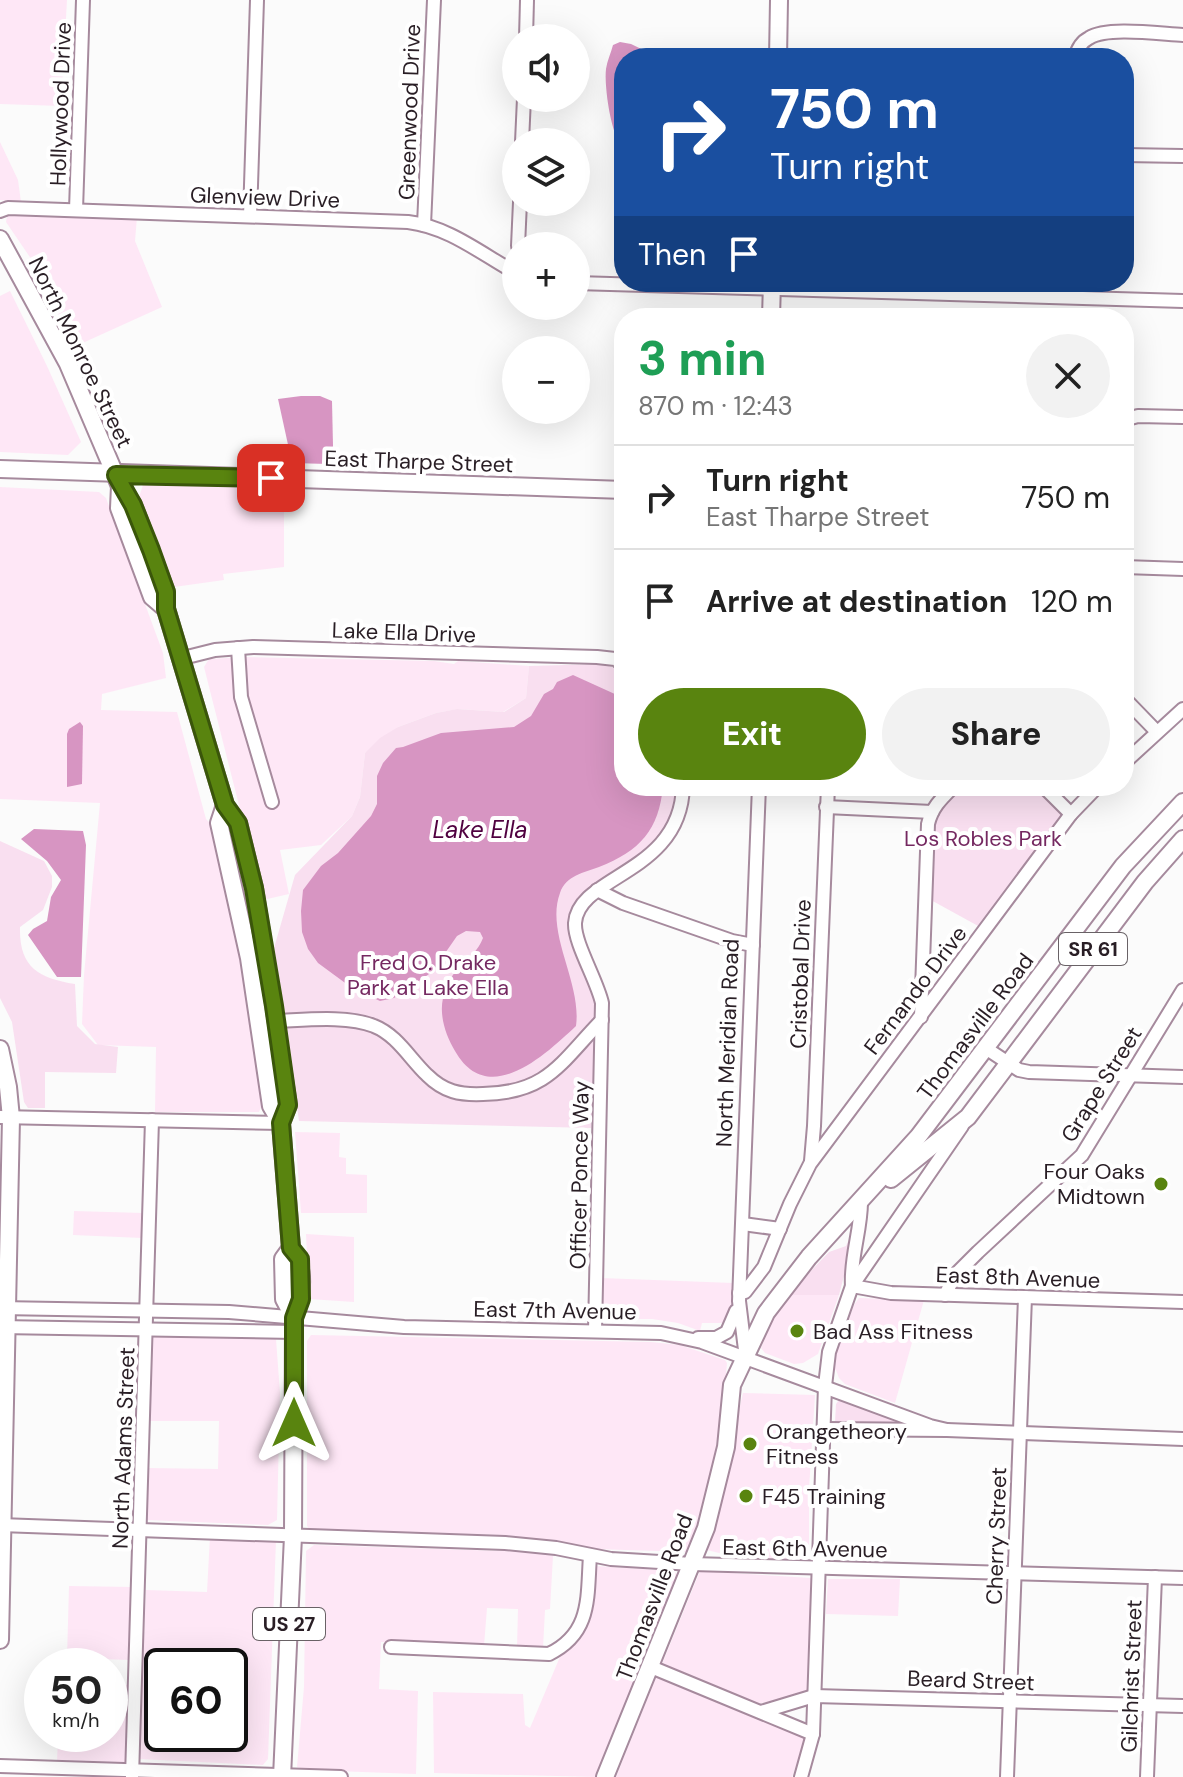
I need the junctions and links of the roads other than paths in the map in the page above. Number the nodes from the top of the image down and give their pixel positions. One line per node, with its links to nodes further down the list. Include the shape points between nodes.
1 (83, 0): 12 (street, Hollywood Drive)
2 (257, 0): 14 (street)
3 (434, 0): 15 (street, Greenwood Drive)
4 (527, 0): 6 (street)
5 (779, 0): 8 (main road)
6 (526, 24)
7 (1183, 35): 9 (street, via 1109,33 1088,38)
8 (778, 48)
9 (1078, 48)
10 (1134, 155): 11 (street)
11 (1183, 156)
12 (76, 210): 13 (street, Glenview Drive); 14 (street, Glenview Drive)
13 (0, 211)
14 (250, 216): 15 (street, Glenview Drive)
15 (424, 225): 17 (street, Glenview Drive, via 463,240)
16 (0, 239): 27 (main road, North Monroe Street / US 27, via 68,364)
17 (502, 264)
18 (590, 283): 19 (street)
19 (614, 283)
20 (942, 292): 22 (street)
21 (1063, 292): 22 (street)
22 (1063, 297): 23 (street)
23 (1183, 301)
24 (1134, 417): 25 (street)
25 (1183, 417)
26 (0, 469): 27 (main road, East Tharpe Street)
27 (118, 481): 28 (main road, East Tharpe Street, via 398,481); 32 (main road, North Monroe Street / US 27, via 119,508 152,597 166,609)
28 (614, 490)
29 (1134, 567): 30 (street)
30 (1183, 569)
31 (238, 648): 32 (street, Lake Ella Drive); 33 (street, Lake Ella Drive); 44 (street, via 241,697)
32 (183, 658): 57 (main road, North Monroe Street / US 27, via 254,888)
33 (614, 659)
34 (1134, 708): 36 (street)
35 (1183, 709): 36 (street)
36 (1157, 732): 37 (street)
37 (1134, 754)
38 (681, 796): 50 (street, via 663,844)
39 (759, 796): 52 (street, North Meridian Road)
40 (827, 796): 46 (street, Cristobal Drive)
41 (946, 796): 47 (street)
42 (1053, 796): 48 (street)
43 (1088, 796): 48 (street, Fernando Drive)
44 (272, 802)
45 (1183, 802): 51 (main road, Thomasville Road / SR 61, via 1123,866)
46 (826, 807): 47 (street); 67 (street, Cristobal Drive)
47 (932, 812): 55 (street)
48 (1071, 814): 55 (street, Fernando Drive)
49 (1183, 839): 53 (main road, Thomasville Road / SR 61)
50 (597, 890): 52 (street); 56 (street, via 581,904 575,929 600,992)
51 (1071, 935): 53 (main road); 59 (main road, Thomasville Road / SR 61)
52 (753, 945): 69 (street, North Meridian Road)
53 (1093, 949): 60 (main road, Thomasville Road / SR 61)
54 (1183, 990): 61 (street, Grape Street)
55 (921, 1017): 67 (street, Fernando Drive)
56 (602, 1020): 57 (street, via 537,1084 515,1092 467,1095 442,1087 375,1026); 84 (street, Officer Ponce Way)
57 (268, 1021): 66 (main road, North Monroe Street / US 27, via 288,1105)
58 (0, 1049): 64 (main road)
59 (987, 1049): 60 (street); 68 (main road, Thomasville Road / SR 61)
60 (1009, 1064): 61 (street, via 1029,1072); 63 (main road, Thomasville Road / SR 61)
61 (1130, 1075): 62 (street); 72 (street, Grape Street, via 1082,1155 956,1274)
62 (1183, 1077)
63 (968, 1117): 68 (main road, Thomasville Road / SR 61); 71 (street)
64 (6, 1118): 65 (street); 76 (main road)
65 (152, 1120): 66 (street); 77 (street, North Adams Street)
66 (281, 1123): 80 (main road, North Monroe Street / US 27, via 291,1248 300,1259 301,1299)
67 (810, 1164): 70 (street, Fernando Drive)
68 (861, 1202): 71 (street); 79 (main road, Thomasville Road / SR 61)
69 (743, 1224): 70 (street); 73 (street, North Meridian Road)
70 (780, 1229): 73 (street, Fernando Drive, via 764,1267)
71 (852, 1286): 72 (street, East 8th Avenue); 87 (street, via 829,1352)
72 (945, 1295): 74 (street, East 8th Avenue)
73 (739, 1297): 79 (street, via 749,1313); 85 (street, North Meridian Road, via 727,1332 716,1338); 86 (street, North Meridian Road)
74 (1025, 1297): 75 (street, East 8th Avenue); 90 (street, Cherry Street)
75 (1183, 1302)
76 (4, 1308): 77 (street, East 7th Avenue); 81 (main road)
77 (147, 1309): 78 (street, East 7th Avenue); 82 (street, North Adams Street)
78 (229, 1312): 80 (street, East 7th Avenue); 83 (street)
79 (766, 1313): 86 (main road, Thomasville Road / SR 61)
80 (294, 1325): 83 (street, East 7th Avenue); 84 (street, East 7th Avenue); 94 (main road, North Monroe Street / US 27)
81 (3, 1327): 82 (street, East 7th Avenue); 92 (main road)
82 (146, 1329): 83 (street, East 7th Avenue); 93 (street, North Adams Street)
83 (229, 1329)
84 (595, 1331): 85 (street, East 7th Avenue)
85 (688, 1337): 86 (street, East 7th Avenue)
86 (746, 1358): 87 (street, East 7th Avenue); 96 (main road, Thomasville Road / SR 61, via 714,1504)
87 (825, 1386): 88 (street); 89 (street, East 7th Avenue)
88 (824, 1429): 89 (street, East 7th Avenue); 97 (street)
89 (947, 1430): 90 (street, East 7th Avenue)
90 (1019, 1434): 91 (street, East 7th Avenue); 98 (street, Cherry Street)
91 (1183, 1439)
92 (2, 1525): 93 (street, East 6th Avenue); 101 (main road)
93 (141, 1528): 94 (street, East 6th Avenue); 111 (street, North Adams Street)
94 (293, 1536): 95 (street, East 6th Avenue, via 505,1543); 112 (main road, North Monroe Street / US 27)
95 (590, 1556): 96 (street, East 6th Avenue); 102 (street, via 580,1627 549,1654)
96 (692, 1564): 97 (street, East 6th Avenue); 103 (main road, Thomasville Road / SR 61)
97 (819, 1568): 98 (street, East 6th Avenue); 104 (street)
98 (1014, 1573): 99 (street, East 6th Avenue); 105 (street, Cherry Street)
99 (1155, 1577): 100 (street, East 6th Avenue); 106 (street, Gilchrist Street)
100 (1183, 1578)
101 (0, 1640)
102 (391, 1647)
103 (651, 1667): 108 (street); 114 (main road, Thomasville Road / SR 61)
104 (814, 1696): 105 (street, Beard Street); 108 (street, Beard Street); 109 (street)
105 (1010, 1701): 106 (street, Beard Street); 116 (street, Cherry Street)
106 (1150, 1705): 107 (street, Beard Street); 117 (street, Gilchrist Street)
107 (1183, 1706)
108 (761, 1712): 109 (street)
109 (813, 1734): 115 (street)
110 (0, 1766): 111 (street)
111 (132, 1774): 112 (street)
112 (282, 1776): 113 (street)
113 (341, 1777)
114 (605, 1777)
115 (801, 1777)
116 (1007, 1777)
117 (1147, 1777)

